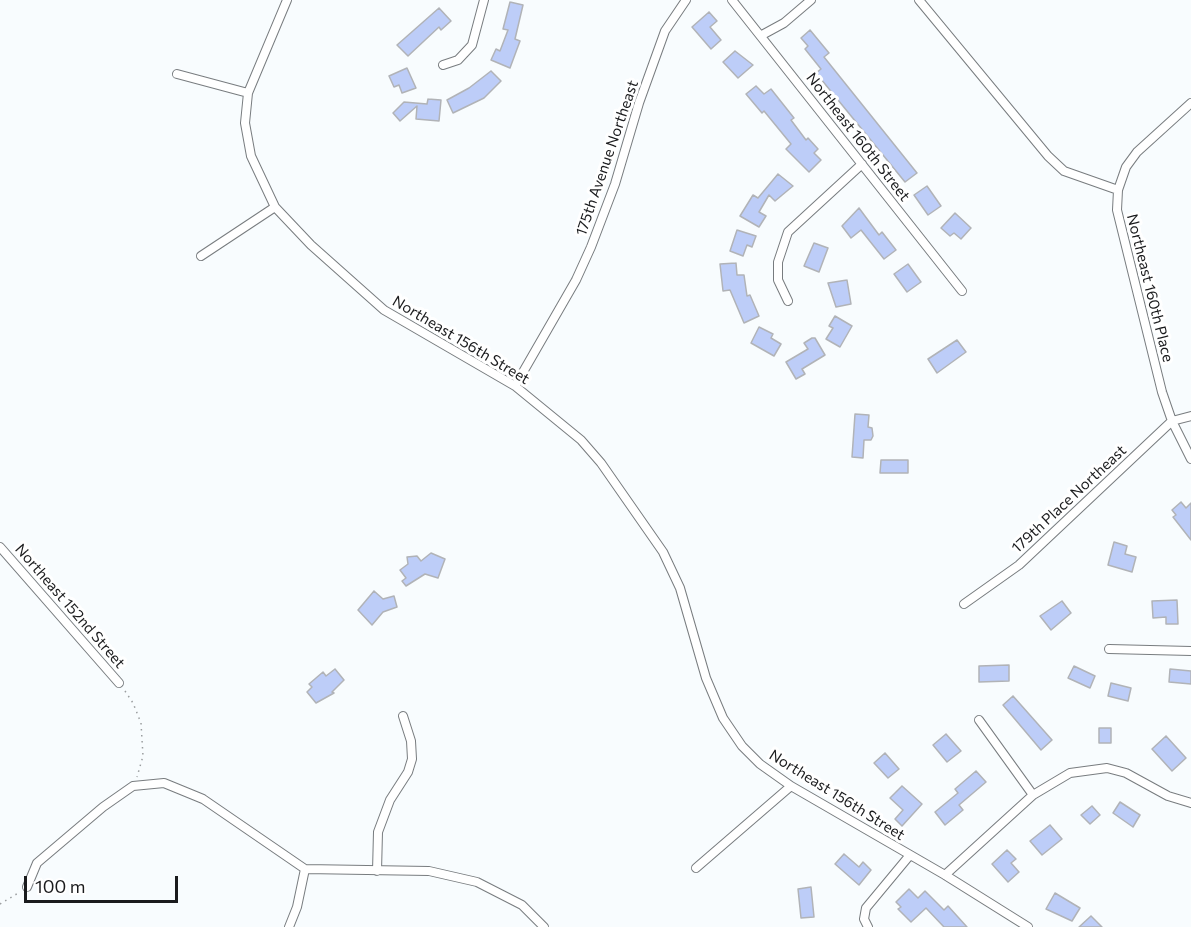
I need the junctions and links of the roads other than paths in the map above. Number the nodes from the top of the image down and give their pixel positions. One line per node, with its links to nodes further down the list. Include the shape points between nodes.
1 (287, 0): 10 (street, Northeast 156th Street)
2 (484, 0): 8 (street, via 472,45 458,60)
3 (686, 0): 18 (street, 175th Avenue Northeast, via 665,31 591,247)
4 (732, 0): 7 (street, Northeast 160th Street)
5 (811, 0): 7 (street, via 784,23)
6 (919, 0): 13 (street, via 1048,156 1064,171)
7 (762, 35): 12 (street, Northeast 160th Street)
8 (443, 65)
9 (177, 74): 10 (street)
10 (248, 93): 14 (street, Northeast 156th Street, via 245,123 251,156)
11 (1191, 103): 13 (street, via 1137,152 1126,167)
12 (862, 164): 16 (street, Northeast 160th Street); 17 (street, via 788,232 778,262 778,280)
13 (1118, 190): 20 (street, Northeast 160th Place, via 1116,207 1131,274)
14 (275, 207): 15 (street); 18 (street, Northeast 156th Street, via 384,310)
15 (201, 256)
16 (962, 291)
17 (788, 301)
18 (515, 386): 29 (street, Northeast 156th Street, via 581,440 641,518 680,588 706,678 723,718 742,746)
19 (1191, 416): 20 (street, 179th Place Northeast)
20 (1172, 421): 21 (street); 23 (street, 179th Place Northeast, via 1019,565)
21 (1191, 459)
22 (0, 547): 26 (street, Northeast 152nd Street)
23 (964, 604)
24 (1109, 648): 25 (street)
25 (1191, 651)
26 (119, 683)
27 (403, 716): 35 (street, via 412,759 378,832)
28 (979, 720): 30 (street)
29 (791, 786): 32 (street, Northeast 156th Street); 33 (street)
30 (1033, 795): 31 (street, via 1070,773 1107,768 1126,773 1168,796); 36 (street)
31 (1191, 802)
32 (910, 855): 36 (street, Northeast 156th Street); 40 (street, via 866,908 864,919)
33 (696, 868)
34 (305, 869): 35 (street); 37 (street, via 203,799 164,783 133,786 103,807 37,863); 38 (street)
35 (377, 871): 39 (street, via 429,871 477,882 522,905)
36 (945, 875): 41 (street, Northeast 156th Street)
37 (27, 887)
38 (289, 927)
39 (544, 927)
40 (868, 927)
41 (1028, 927)

